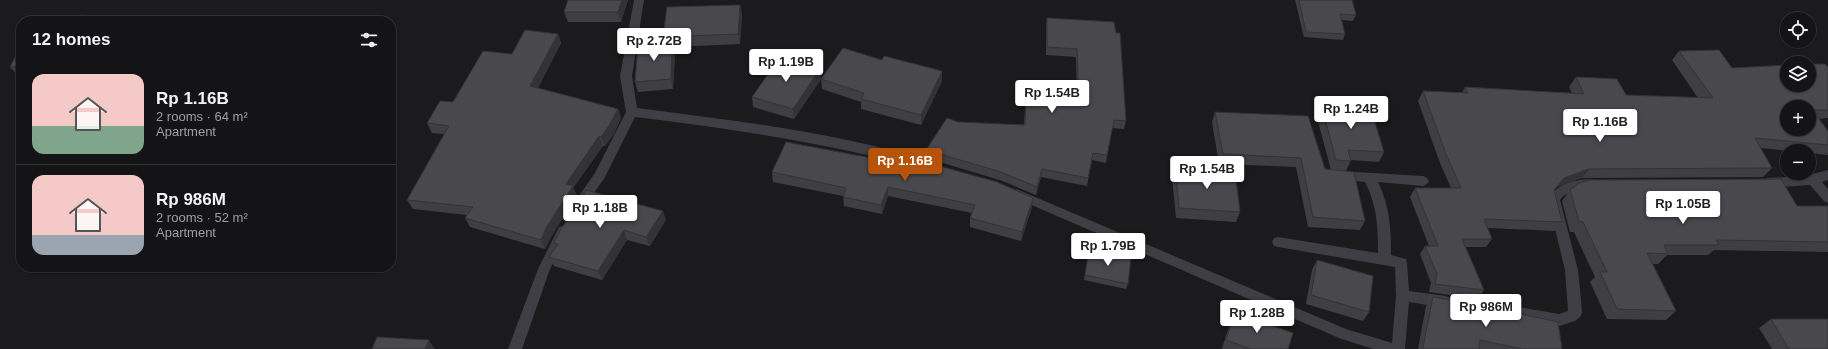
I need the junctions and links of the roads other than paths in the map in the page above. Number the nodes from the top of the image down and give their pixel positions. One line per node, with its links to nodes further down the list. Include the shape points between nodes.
1 (639, 0): 2 (street, via 626,76)
2 (632, 112): 3 (street, via 763,129 893,155); 17 (street, via 600,176 558,238)
3 (939, 168)
4 (1828, 174): 7 (street)
5 (1325, 175): 6 (street)
6 (1369, 177): 9 (street); 15 (street, via 1381,200)
7 (1816, 179)
8 (1813, 180): 11 (street); 13 (street)
9 (1423, 181)
10 (1603, 184): 16 (street, via 1582,184 1565,188 1557,193 1554,200 1565,235 1574,291 1575,313 1570,318 1546,319)
11 (1752, 184)
12 (1007, 190): 18 (street, via 1344,334)
13 (1828, 198)
14 (1278, 242): 15 (street)
15 (1385, 259): 16 (street, via 1401,263)
16 (1403, 296): 19 (street)
17 (515, 349)
18 (1393, 349)
19 (1398, 349)

